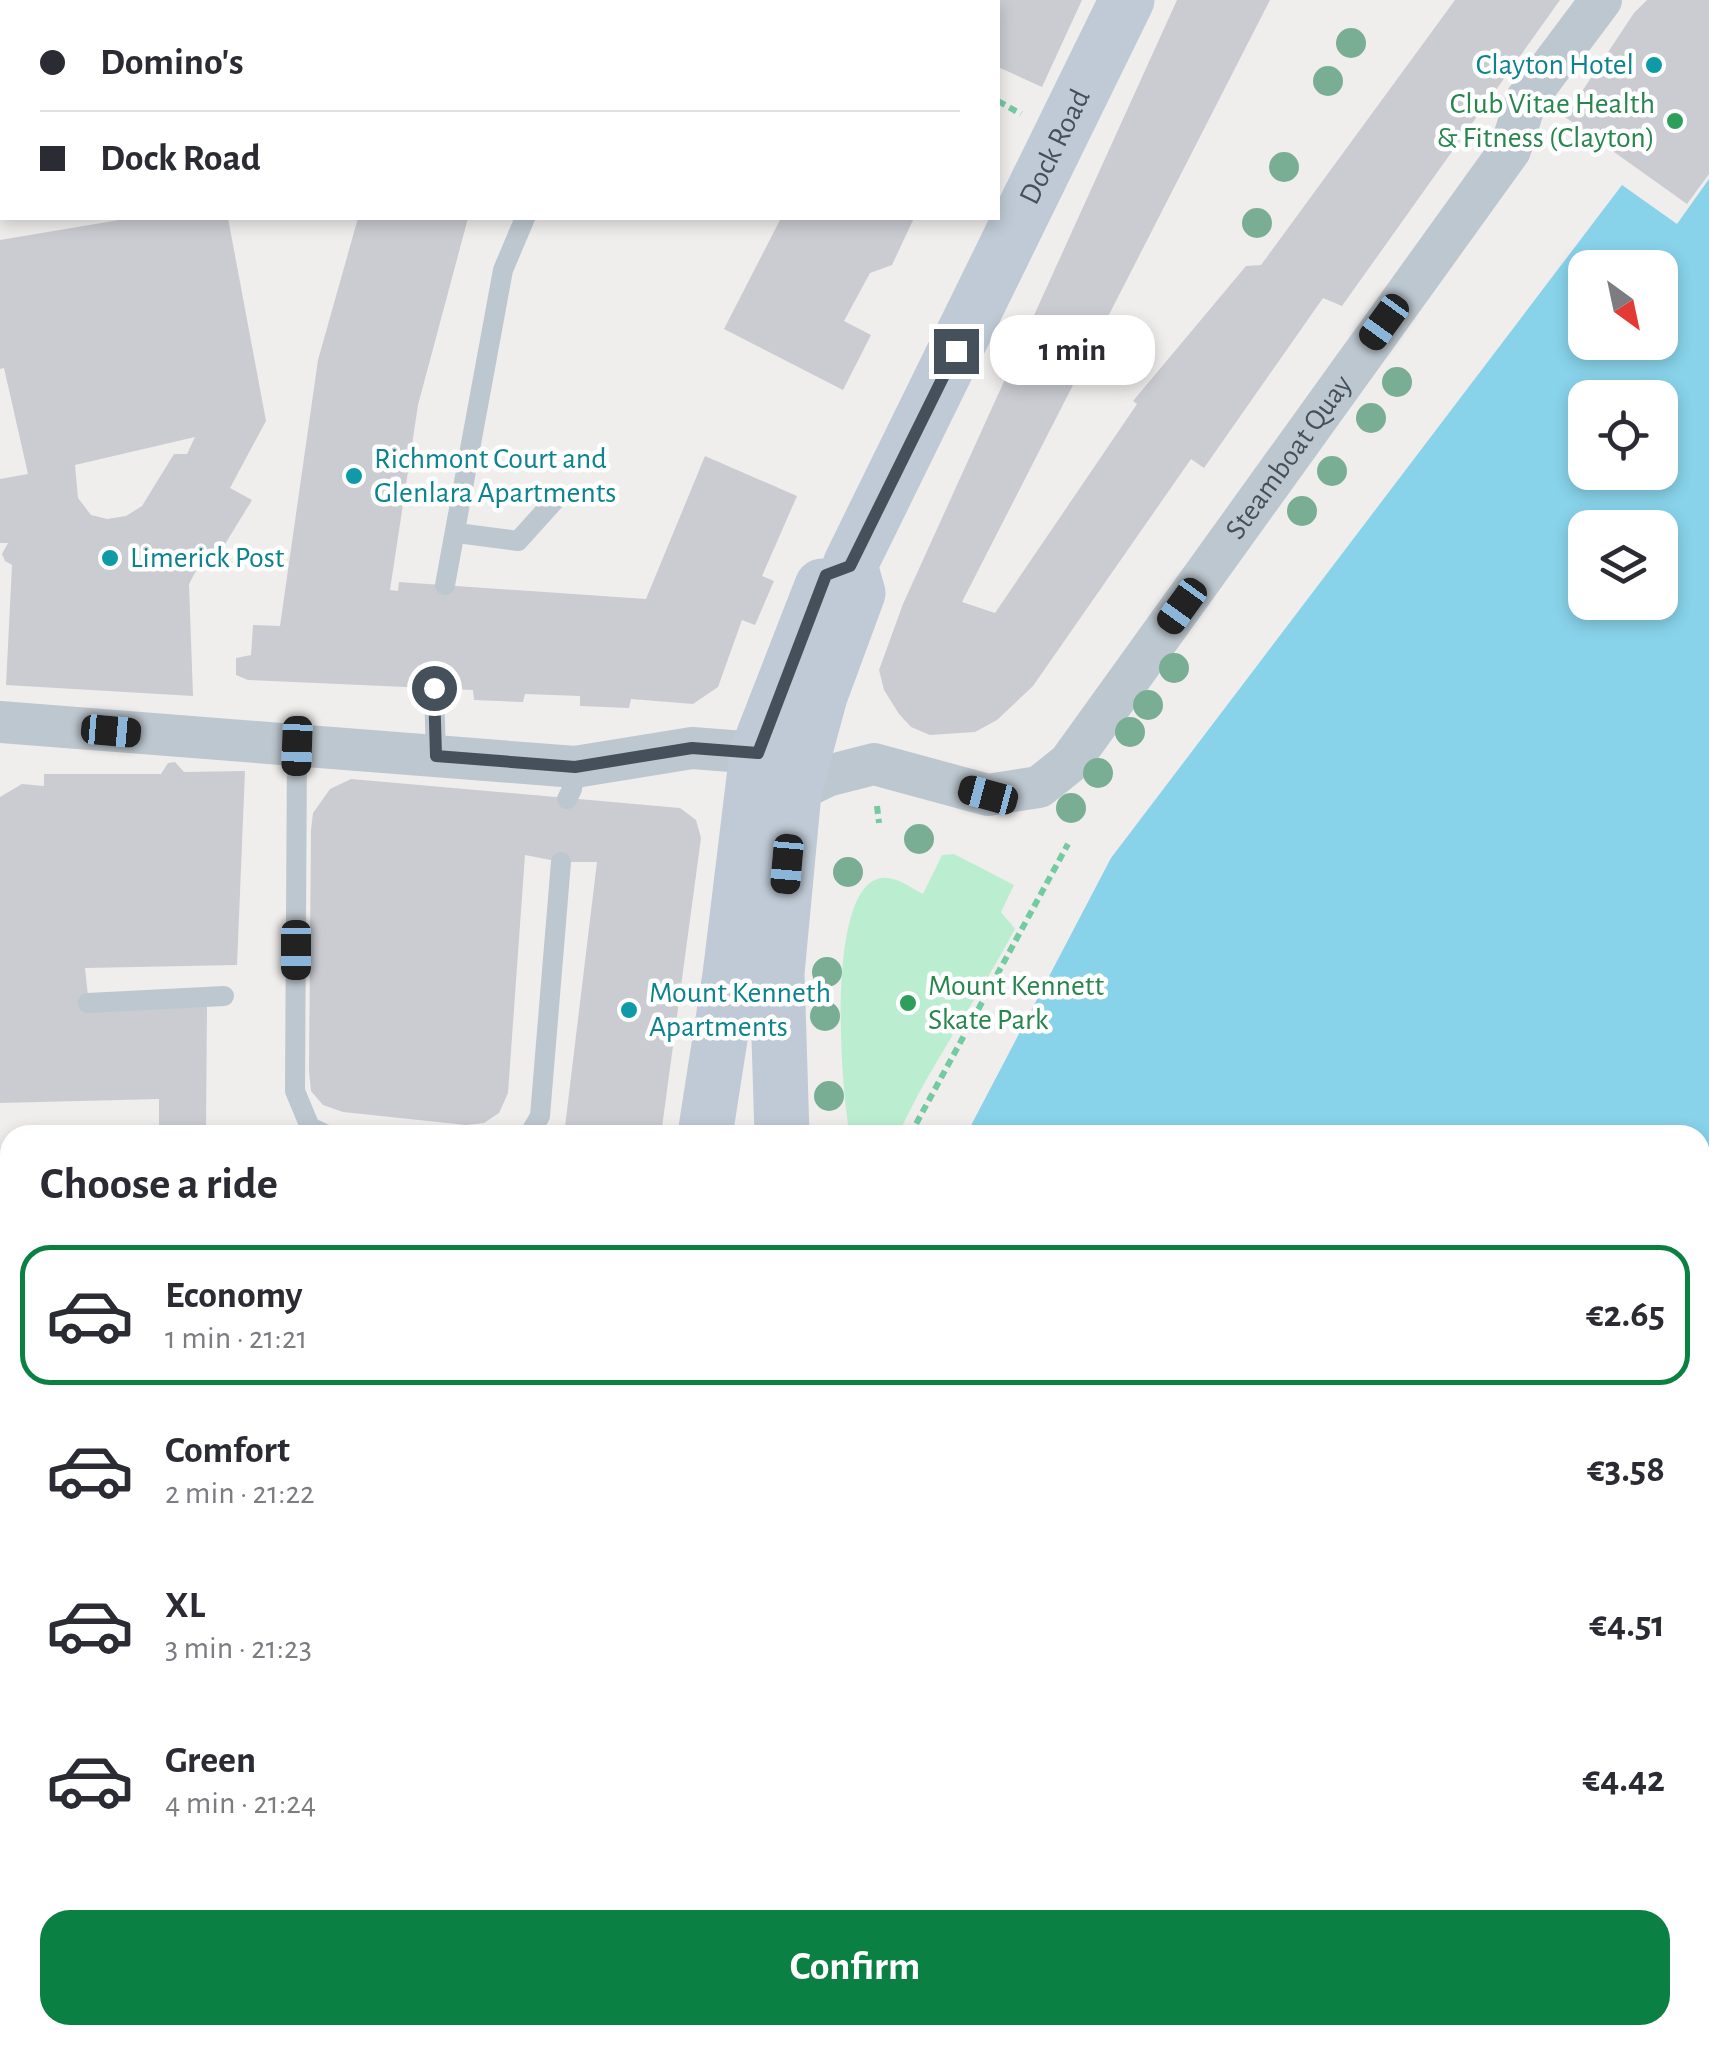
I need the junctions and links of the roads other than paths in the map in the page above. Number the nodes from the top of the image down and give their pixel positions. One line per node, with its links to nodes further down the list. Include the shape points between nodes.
1 (1126, 0): 6 (main road, Dock Road)
2 (1601, 0): 13 (street, Steamboat Quay, via 1526,100 1510,150 1070,763 1038,786 988,795 874,764)
3 (524, 220): 5 (lane, via 503,270)
4 (555, 500): 5 (lane, via 518,540)
5 (457, 532): 7 (lane)
6 (850, 566): 11 (main road, Dock Road, via 826,575); 13 (main road, Dock Road, via 858,592)
7 (445, 585)
8 (434, 688): 12 (lane)
9 (0, 722): 10 (street)
10 (297, 746): 12 (street); 17 (lane, via 294,1091)
11 (758, 753): 12 (street, via 692,748 571,783); 19 (main road, Dock Road)
12 (436, 756)
13 (794, 792): 20 (main road, Dock Road, via 777,973)
14 (562, 862): 18 (lane)
15 (224, 996): 16 (lane)
16 (88, 1003)
17 (309, 1125)
18 (534, 1125)
19 (707, 1125)
20 (782, 1125)

